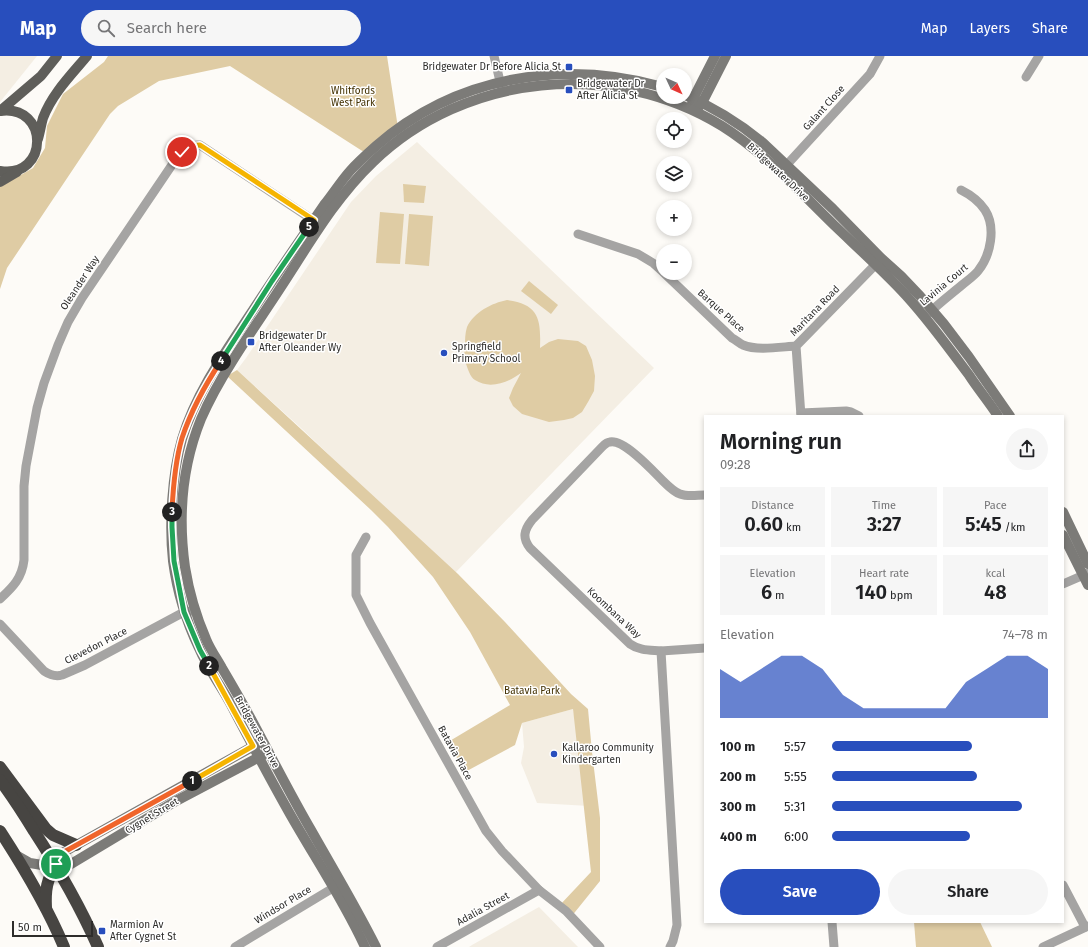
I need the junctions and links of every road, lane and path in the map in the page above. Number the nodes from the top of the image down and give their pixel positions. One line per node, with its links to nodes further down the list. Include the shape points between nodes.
1 (57, 56): 12 (main road, via 31,86)
2 (87, 56): 13 (main road, via 51,102 44,117)
3 (494, 56): 9 (street)
4 (715, 56): 11 (street)
5 (726, 56): 11 (street)
6 (880, 56): 15 (street, Galant Close, via 870,74)
7 (1039, 56): 8 (street)
8 (1026, 77)
9 (501, 86): 10 (street, Bridgewater Drive, via 520,77 575,74 607,76); 11 (street, Bridgewater Drive, via 604,86); 19 (street, Bridgewater Drive, via 440,114 413,130 373,162)
10 (656, 86)
11 (693, 103): 15 (street, Bridgewater Drive)
12 (0, 111): 13 (main road, via 8,110 26,116 32,123)
13 (38, 142): 14 (main road, via 34,156)
14 (23, 168): 16 (main road); 17 (main road)
15 (783, 169): 21 (street, Bridgewater Drive)
16 (0, 171)
17 (0, 182)
18 (961, 190): 24 (street, Lavinia Court, via 981,204 988,216 991,234 988,254 975,274)
19 (318, 223): 39 (street, Oleander Way, via 200,145 187,148 178,156 82,298 58,345 37,408 26,466 23,569 21,576); 40 (street, Bridgewater Drive, via 215,390 191,447 182,504 182,531 185,569); 41 (street, Bridgewater Drive, via 272,281 208,380 182,439 173,491 172,527 174,561)
20 (578, 234): 22 (street, Barque Place, via 638,254)
21 (878, 261): 24 (street, Bridgewater Drive, via 902,276); 25 (street, Bridgewater Drive); 26 (street, Maritana Road)
22 (656, 266)
23 (670, 280): 26 (street, Barque Place, via 742,345 761,348)
24 (932, 310): 25 (street, Lavinia Court); 30 (street, Bridgewater Drive)
25 (924, 317): 29 (street, Bridgewater Drive)
26 (796, 346): 27 (street, Maritana Road)
27 (801, 415): 28 (street, via 846,411)
28 (857, 415)
29 (997, 415)
30 (1009, 415)
31 (704, 495): 44 (street, Koombana Way, via 680,494 631,450 616,442 610,442 602,447 526,528 527,544 530,548 625,640 641,650)
32 (1064, 514): 35 (street)
33 (366, 537): 57 (street, Batavia Place, via 356,555 356,595 486,831)
34 (1064, 537): 36 (street)
35 (1088, 564)
36 (1086, 574): 37 (street); 38 (street)
37 (1064, 584)
38 (1088, 586)
39 (0, 599)
40 (194, 610): 41 (street, Clevedon Place); 45 (street, Bridgewater Drive, via 207,642)
41 (184, 612): 42 (street, Clevedon Place, via 58,676 44,671); 46 (street, Bridgewater Drive, via 200,650)
42 (0, 624)
43 (704, 648): 44 (street)
44 (661, 651): 68 (street, via 677,925)
45 (263, 742): 46 (street, Cygnet Street); 47 (street, Bridgewater Drive)
46 (253, 746): 48 (street, Bridgewater Drive); 52 (street, Cygnet Street)
47 (268, 752): 48 (street, Cygnet Street); 55 (street, Bridgewater Drive)
48 (259, 757): 54 (street, Cygnet Street, via 176,801 71,864); 55 (street, Bridgewater Drive, via 291,815)
49 (0, 767): 52 (highway, via 46,829)
50 (0, 780): 54 (highway)
51 (0, 831): 53 (highway)
52 (76, 845): 54 (street, Cygnet Street, via 64,852)
53 (16, 855): 54 (street, Cygnet Street, via 30,863); 58 (highway)
54 (56, 864): 58 (highway, via 47,884); 62 (highway)
55 (338, 885): 63 (street, Windsor Place); 64 (street, Bridgewater Drive); 65 (street, Bridgewater Drive)
56 (1064, 887): 60 (street)
57 (539, 890): 66 (street, Adalia Street); 67 (street, Batavia Place, via 566,912)
58 (46, 909): 61 (highway)
59 (832, 923): 69 (street)
60 (1086, 926): 70 (street)
61 (64, 947)
62 (98, 947)
63 (235, 947)
64 (365, 947)
65 (376, 947)
66 (437, 947)
67 (600, 947)
68 (670, 947)
69 (834, 947)
70 (1043, 947)

